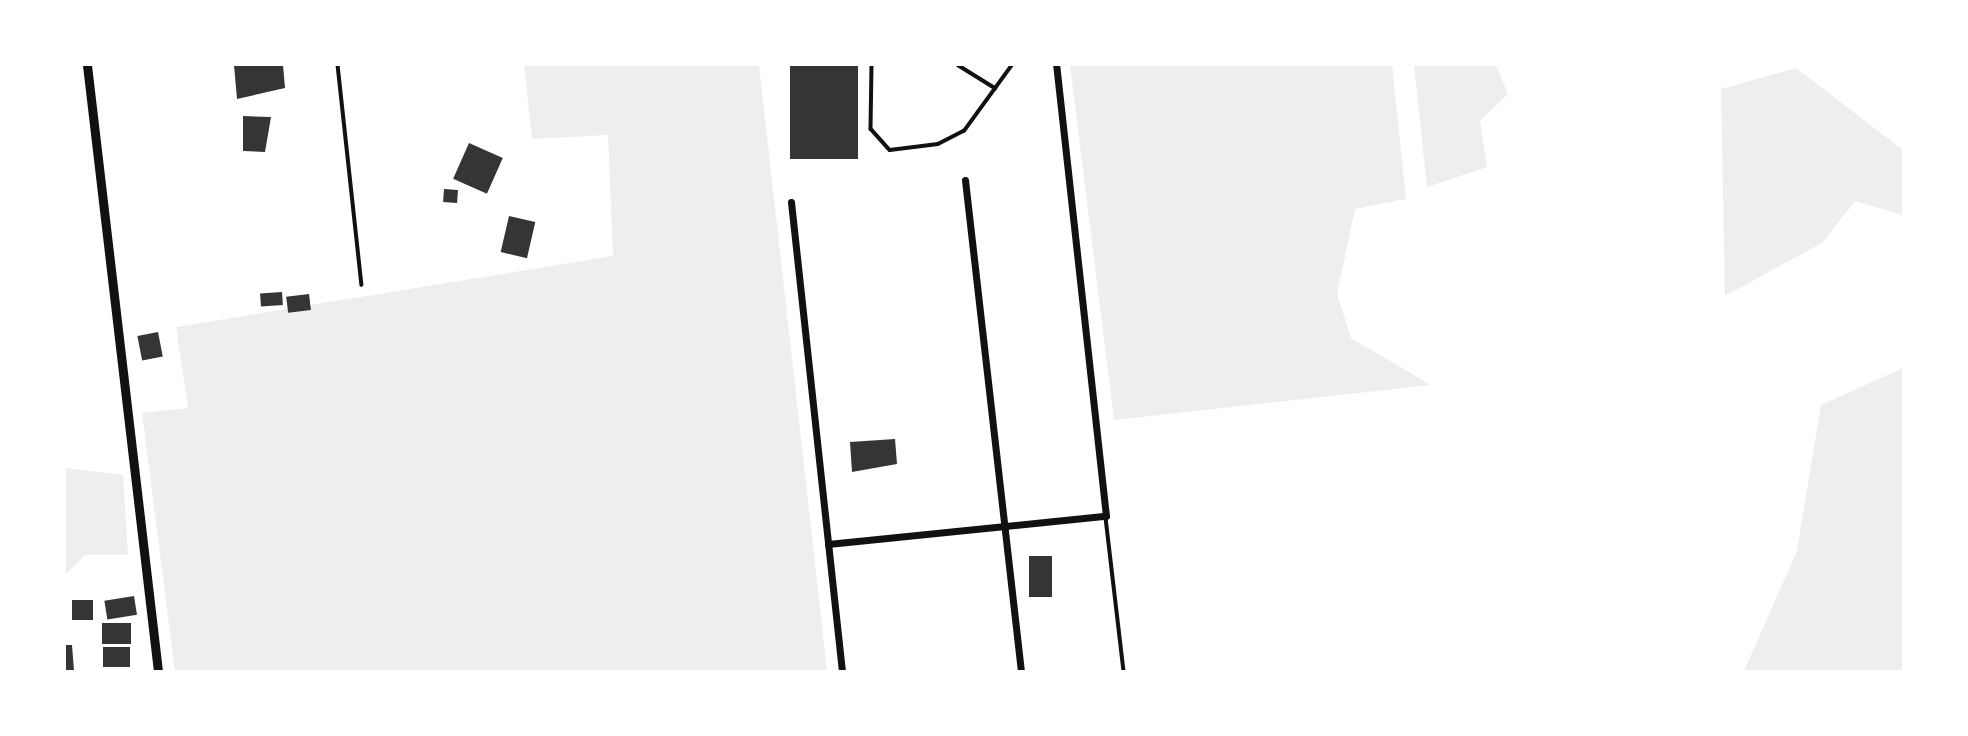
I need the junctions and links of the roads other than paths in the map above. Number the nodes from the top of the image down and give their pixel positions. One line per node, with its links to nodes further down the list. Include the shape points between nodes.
1 (86, 65): 14 (street)
2 (338, 65): 10 (lane)
3 (872, 65): 7 (lane, via 871,129 890,150 938,144 964,131)
4 (958, 65): 7 (lane)
5 (1012, 65): 7 (lane)
6 (1056, 65): 11 (street)
7 (995, 88)
8 (965, 180): 12 (street)
9 (791, 202): 13 (street)
10 (362, 285)
11 (1106, 516): 12 (street); 17 (lane)
12 (1004, 526): 13 (street); 16 (street)
13 (828, 544): 15 (street)
14 (158, 671)
15 (842, 671)
16 (1021, 671)
17 (1124, 671)

